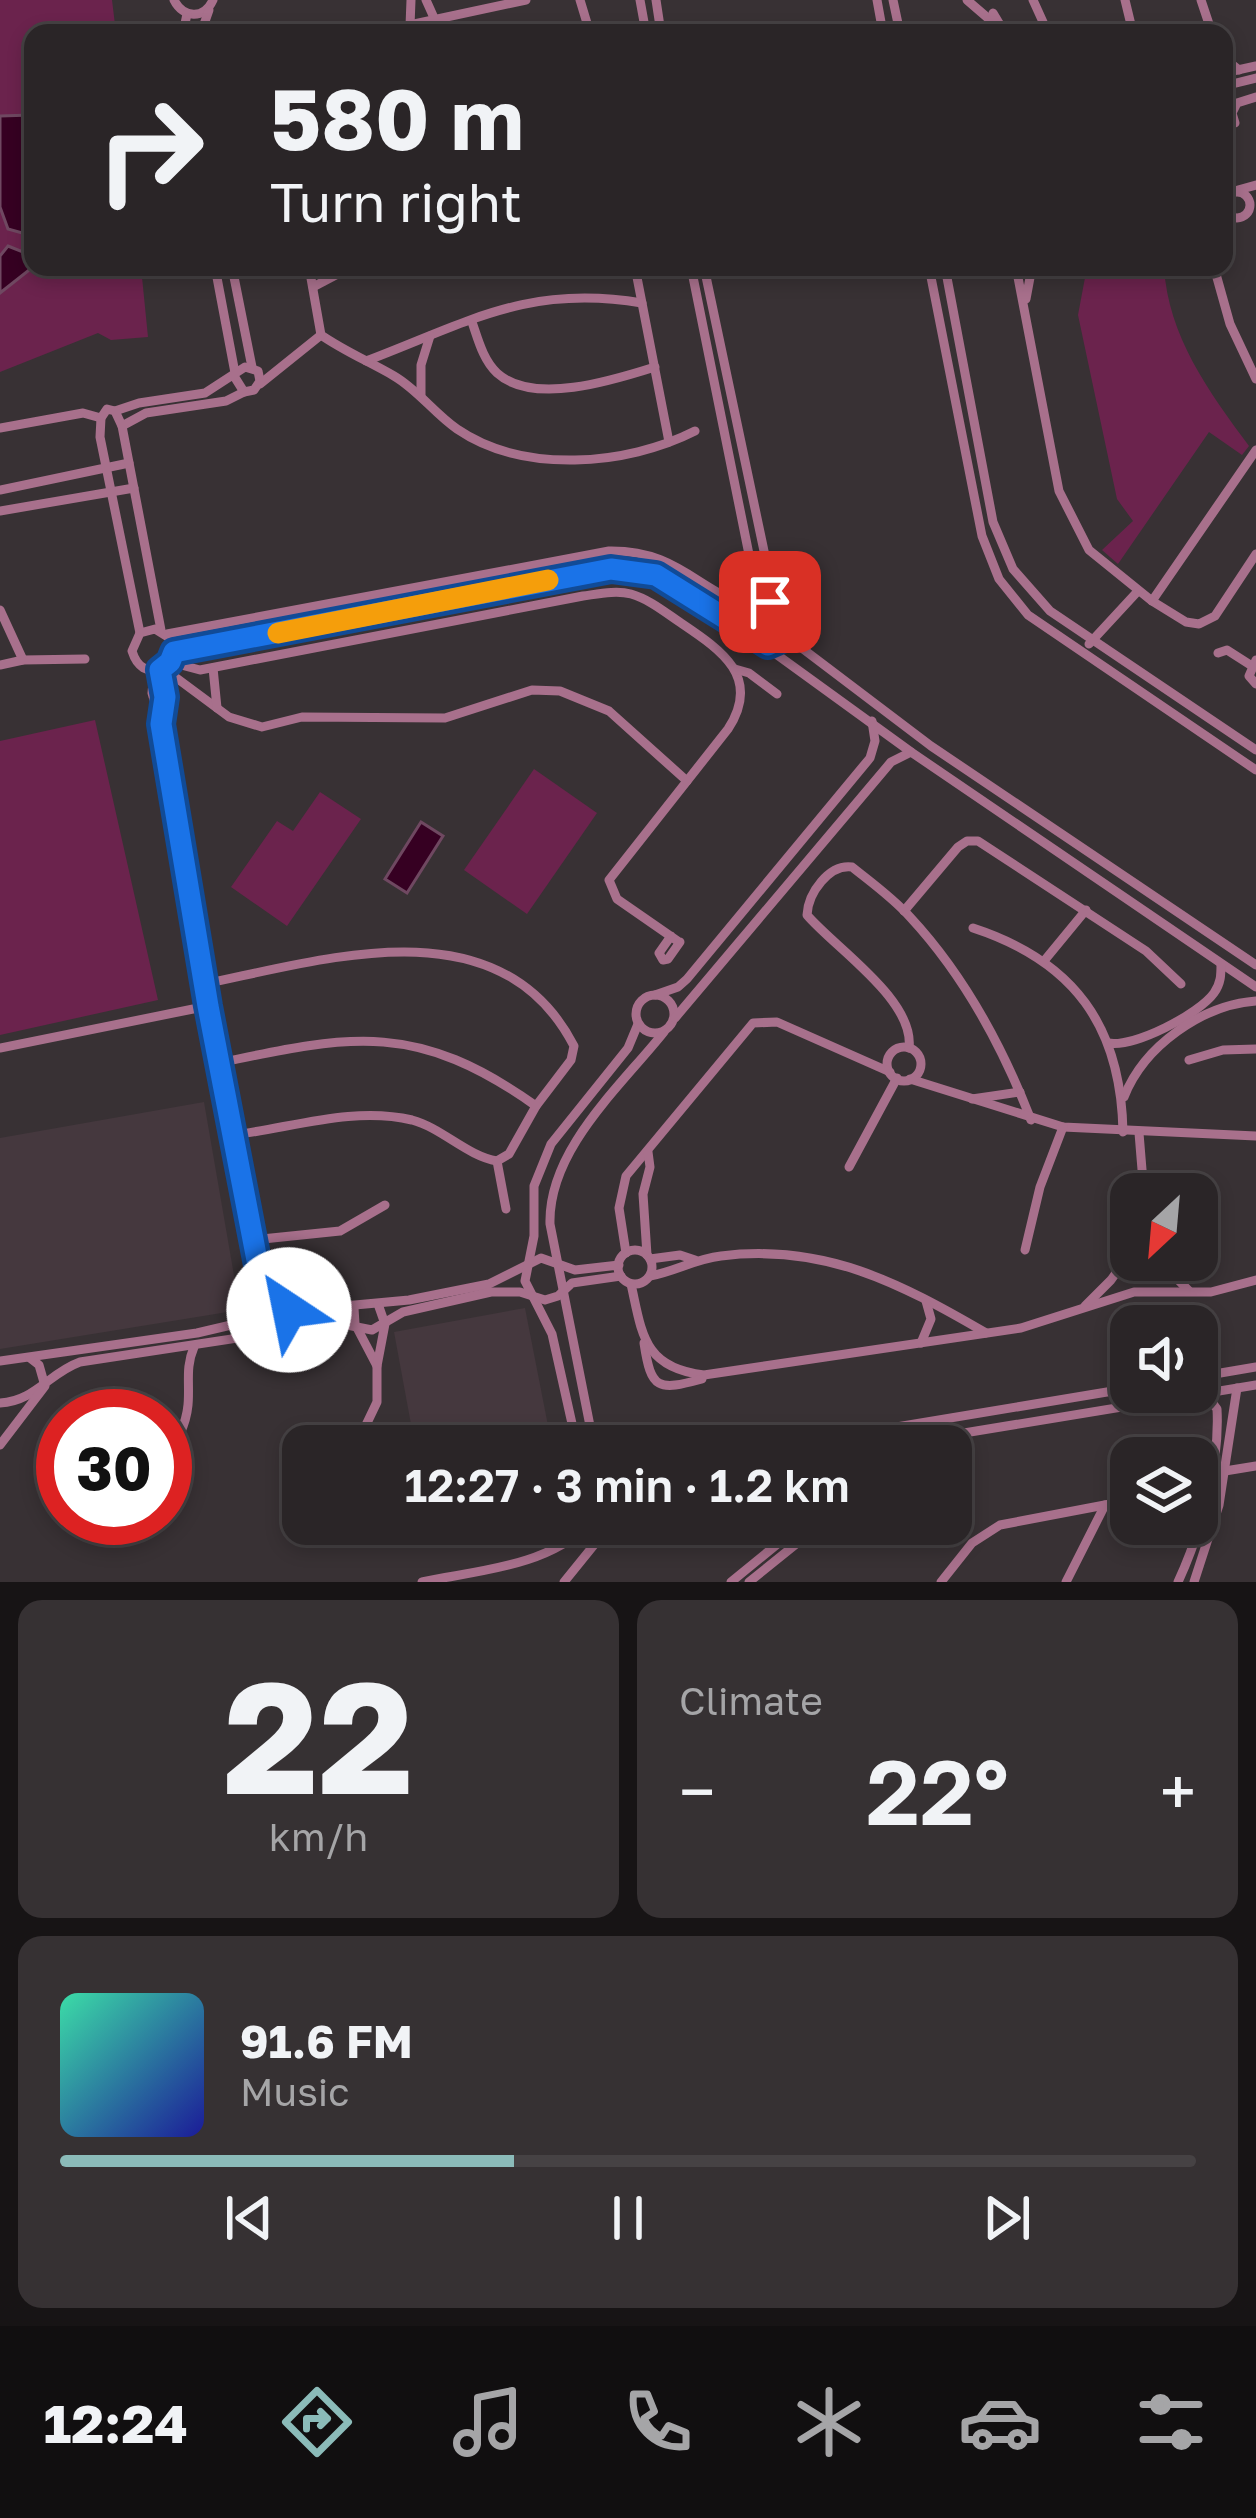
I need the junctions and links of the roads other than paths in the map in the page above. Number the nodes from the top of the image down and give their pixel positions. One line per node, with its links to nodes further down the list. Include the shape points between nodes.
1 (426, 0): 8 (street)
2 (526, 0): 8 (street)
3 (967, 0): 11 (street)
4 (173, 1): 7 (street)
5 (213, 2): 7 (street)
6 (993, 13): 12 (street)
7 (188, 14): 9 (street)
8 (435, 20): 10 (street)
9 (185, 24)
10 (430, 24)
11 (993, 24)
12 (997, 24)
13 (1233, 65): 15 (street)
14 (1256, 66): 15 (street)
15 (1239, 70): 16 (street)
16 (1233, 71)
17 (1233, 118): 18 (street)
18 (1234, 123)
19 (1233, 192): 20 (street, via 1248,201)
20 (1246, 217): 21 (street); 22 (street)
21 (1233, 222)
22 (1256, 226)
23 (217, 276): 44 (street)
24 (234, 276): 42 (street)
25 (311, 276): 35 (street)
26 (334, 276): 35 (street)
27 (637, 276): 36 (street)
28 (693, 276): 72 (street)
29 (706, 276): 71 (street)
30 (931, 276): 80 (street, via 986,550 1018,604)
31 (947, 276): 78 (street, via 1001,545 1039,602)
32 (1018, 276): 37 (street)
33 (1030, 276): 37 (street)
34 (1217, 276): 45 (street)
35 (313, 287): 39 (street)
36 (642, 303): 38 (street, via 546,297); 43 (street)
37 (1024, 310): 69 (street, via 1064,504 1089,550)
38 (472, 322): 40 (street); 43 (street, via 496,372 525,388)
39 (322, 335): 41 (street); 46 (street)
40 (430, 336): 41 (street); 48 (street)
41 (366, 361): 48 (street)
42 (252, 367): 44 (street); 46 (street)
43 (655, 368): 54 (street)
44 (235, 375): 47 (street); 49 (street, via 205,393)
45 (1256, 379)
46 (259, 385): 47 (street)
47 (244, 392): 51 (street, via 146,413)
48 (421, 395): 54 (street, via 476,440 525,458 589,458)
49 (116, 411): 50 (street); 51 (street)
50 (100, 418): 52 (street, via 83,413); 57 (street)
51 (122, 426): 56 (street)
52 (0, 428)
53 (695, 431): 54 (street)
54 (669, 442)
55 (1256, 450): 70 (street)
56 (129, 463): 57 (street); 58 (street)
57 (107, 467): 59 (street); 60 (street)
58 (134, 488): 60 (street); 62 (street)
59 (0, 490)
60 (112, 491): 61 (street); 63 (street)
61 (0, 511)
62 (139, 512): 63 (street); 64 (street)
63 (118, 515): 65 (street)
64 (143, 537): 65 (street); 75 (street)
65 (122, 540): 76 (street)
66 (584, 554): 68 (street); 72 (street, via 656,556); 75 (street)
67 (1256, 554): 70 (street, via 1205,623 1186,622)
68 (587, 572): 77 (street, via 656,575); 86 (street)
69 (1138, 591): 70 (street); 78 (street)
70 (1152, 601)
71 (776, 603): 72 (street); 74 (street)
72 (757, 606): 77 (street, via 748,618)
73 (0, 610): 83 (street)
74 (790, 622): 79 (street, via 780,642); 105 (street, via 803,650 931,746)
75 (164, 632): 76 (street); 86 (street)
76 (140, 633): 86 (street, via 134,659 141,667)
77 (751, 635): 79 (street)
78 (1092, 640): 80 (street); 95 (street)
79 (762, 644): 94 (street)
80 (1082, 653): 99 (street)
81 (1218, 653): 84 (street)
82 (85, 659): 83 (street)
83 (23, 660): 85 (street)
84 (1254, 663): 90 (street, via 1249,676)
85 (0, 665)
86 (164, 665): 89 (street); 91 (street); 112 (street, via 152,693)
87 (213, 668): 88 (street, via 618,592 714,645); 89 (street); 93 (street)
88 (735, 669): 92 (street); 100 (street, via 739,710)
89 (200, 670): 91 (street)
90 (1256, 684)
91 (197, 694): 93 (street)
92 (777, 694)
93 (217, 708): 100 (street, via 262,727 302,717 435,719 532,690 560,692 609,711)
94 (872, 721): 96 (street); 97 (street)
95 (1256, 750)
96 (911, 752): 98 (street); 108 (street)
97 (870, 758): 98 (street); 101 (street)
98 (884, 770): 102 (street)
99 (1256, 770)
100 (687, 781): 107 (street, via 609,880 617,899)
101 (777, 871): 102 (street); 116 (street, via 687,979)
102 (790, 883): 122 (street)
103 (1086, 910): 104 (street, via 973,840); 109 (street); 113 (street)
104 (904, 911): 128 (street, via 846,866 829,873 806,908 902,1017); 135 (street, via 968,995)
105 (1196, 924): 108 (street); 111 (street)
106 (973, 928): 109 (street)
107 (671, 936)
108 (1185, 939): 110 (street)
109 (1044, 961): 125 (street, via 1076,988)
110 (1221, 964): 114 (street); 115 (street)
111 (1256, 965)
112 (204, 984): 118 (street); 138 (street, via 375,952 466,958 519,983 573,1042 572,1060)
113 (1181, 984)
114 (1256, 987)
115 (1216, 990): 119 (street); 120 (street)
116 (655, 995): 122 (street, via 670,1001); 123 (street, via 637,1007)
117 (1256, 1000): 119 (street)
118 (208, 1006): 127 (street); 131 (street)
119 (1226, 1006): 120 (street)
120 (1204, 1010): 121 (street)
121 (1193, 1017): 126 (street); 132 (street)
122 (674, 1018): 124 (street)
123 (638, 1024): 124 (street); 157 (street, via 544,1156)
124 (664, 1032): 156 (street, via 557,1171 549,1206)
125 (1108, 1043): 126 (street); 137 (street)
126 (1129, 1044): 132 (street)
127 (0, 1048)
128 (909, 1048): 133 (street, via 892,1052); 134 (street, via 921,1066)
129 (1256, 1049): 130 (street)
130 (1190, 1060)
131 (219, 1063): 138 (street, via 339,1040 393,1041 446,1054); 143 (street)
132 (1142, 1063): 137 (street)
133 (893, 1075): 134 (street); 145 (street, via 761,1020); 147 (street)
134 (910, 1079): 136 (street)
135 (1020, 1092): 136 (street); 139 (street)
136 (968, 1099): 139 (street)
137 (1123, 1102): 141 (street)
138 (536, 1106): 146 (street)
139 (1031, 1120): 140 (street)
140 (1063, 1127): 141 (street); 152 (street)
141 (1123, 1132): 142 (street)
142 (1139, 1133): 144 (street); 148 (street)
143 (232, 1135): 146 (street, via 385,1116 422,1123); 151 (street)
144 (1256, 1136)
145 (648, 1152): 153 (street, via 620,1192); 154 (street)
146 (497, 1161): 150 (street)
147 (849, 1167)
148 (1142, 1173)
149 (385, 1205): 151 (street, via 340,1231)
150 (506, 1209)
151 (253, 1240): 165 (street)
152 (1024, 1250)
153 (626, 1253): 154 (street); 158 (street)
154 (649, 1257): 155 (street); 160 (street)
155 (695, 1260): 160 (street); 169 (street, via 801,1256)
156 (558, 1264): 157 (street, via 541,1258); 159 (street); 166 (street)
157 (525, 1267): 168 (street); 170 (street, via 489,1284)
158 (620, 1270): 159 (street); 164 (street)
159 (598, 1273): 166 (street)
160 (650, 1276): 164 (street)
161 (1256, 1280): 167 (street)
162 (1110, 1281): 173 (street)
163 (1180, 1281): 167 (street)
164 (632, 1283): 180 (street)
165 (262, 1286): 172 (street); 174 (street)
166 (563, 1291): 168 (street, via 552,1300); 201 (street)
167 (1191, 1292): 173 (street, via 1134,1292)
168 (532, 1296): 175 (street, via 491,1292 403,1312); 200 (street, via 552,1334)
169 (923, 1296): 179 (street); 181 (street, via 931,1319)
170 (379, 1304): 171 (street); 175 (street)
171 (354, 1308): 172 (street); 177 (street)
172 (280, 1309): 174 (street); 176 (street)
173 (1081, 1310): 179 (street)
174 (257, 1313): 178 (street); 183 (street, via 197,1333)
175 (385, 1324): 177 (street); 186 (street)
176 (280, 1330): 177 (street, via 337,1323); 178 (street)
177 (358, 1330): 186 (street)
178 (264, 1332): 182 (street)
179 (986, 1333): 181 (street)
180 (644, 1343): 189 (street, via 684,1372); 189 (street, via 657,1384)
181 (921, 1343): 189 (street)
182 (194, 1346): 185 (street); 185 (street)
183 (30, 1358): 184 (street); 191 (street)
184 (0, 1361)
185 (176, 1361): 191 (street, via 80,1363); 193 (street)
186 (376, 1366): 199 (street, via 377,1402)
187 (1256, 1367): 188 (street)
188 (1218, 1373)
189 (715, 1375)
190 (1256, 1384): 192 (street)
191 (45, 1386): 196 (street); 206 (street)
192 (1237, 1388): 194 (street); 205 (street)
193 (182, 1389)
194 (1218, 1390)
195 (1110, 1391): 198 (street)
196 (0, 1403)
197 (1110, 1409): 203 (street)
198 (917, 1423): 202 (street)
199 (366, 1425)
200 (572, 1425)
201 (589, 1425)
202 (904, 1425)
203 (972, 1433)
204 (1218, 1442): 205 (street)
205 (1230, 1443): 208 (street)
206 (0, 1445)
207 (1256, 1466): 208 (street)
208 (1226, 1471): 223 (street)
209 (1110, 1504): 210 (street)
210 (1105, 1505): 220 (street, via 1000,1525 972,1543); 221 (street)
211 (560, 1545): 216 (street, via 534,1559)
212 (594, 1545): 217 (street)
213 (776, 1545): 218 (street)
214 (795, 1545): 219 (street)
215 (1189, 1545): 222 (street)
216 (422, 1582)
217 (564, 1582)
218 (730, 1582)
219 (749, 1582)
220 (941, 1582)
221 (1066, 1582)
222 (1178, 1582)
223 (1194, 1582)

